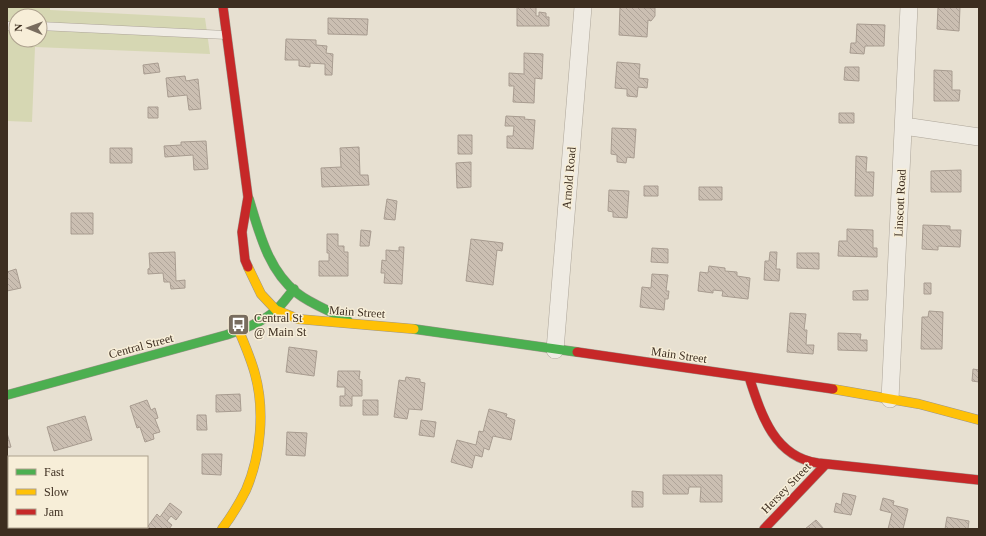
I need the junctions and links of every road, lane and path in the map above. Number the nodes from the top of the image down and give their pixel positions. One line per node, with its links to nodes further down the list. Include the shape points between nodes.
1 (223, 7): 5 (main road, Main Street)
2 (583, 7): 13 (street, Arnold Road)
3 (909, 7): 6 (street, Linscott Road)
4 (48, 26): 5 (lane)
5 (226, 35): 8 (main road, Main Street)
6 (904, 126): 7 (street); 16 (street, Linscott Road)
7 (979, 138)
8 (248, 197): 9 (main road, via 265,250 278,272); 10 (main road, Main Street, via 242,232 245,260 262,294)
9 (294, 289): 10 (main road, Central Street); 11 (main road)
10 (276, 310): 11 (main road, Main Street, via 298,319); 12 (main road, Central Street)
11 (353, 323): 13 (main road, Main Street, via 424,330)
12 (238, 330): 15 (main road, Central Street, via 219,338); 20 (main road, via 257,377 261,402 260,431 249,483)
13 (555, 350): 14 (main road, Main Street)
14 (749, 377): 16 (main road, Main Street); 18 (main road, via 770,430 784,446 796,457)
15 (7, 395)
16 (890, 399): 17 (main road, Main Street)
17 (979, 420)
18 (826, 464): 19 (main road); 21 (main road, Hersey Street)
19 (979, 480)
20 (222, 529)
21 (764, 529)

